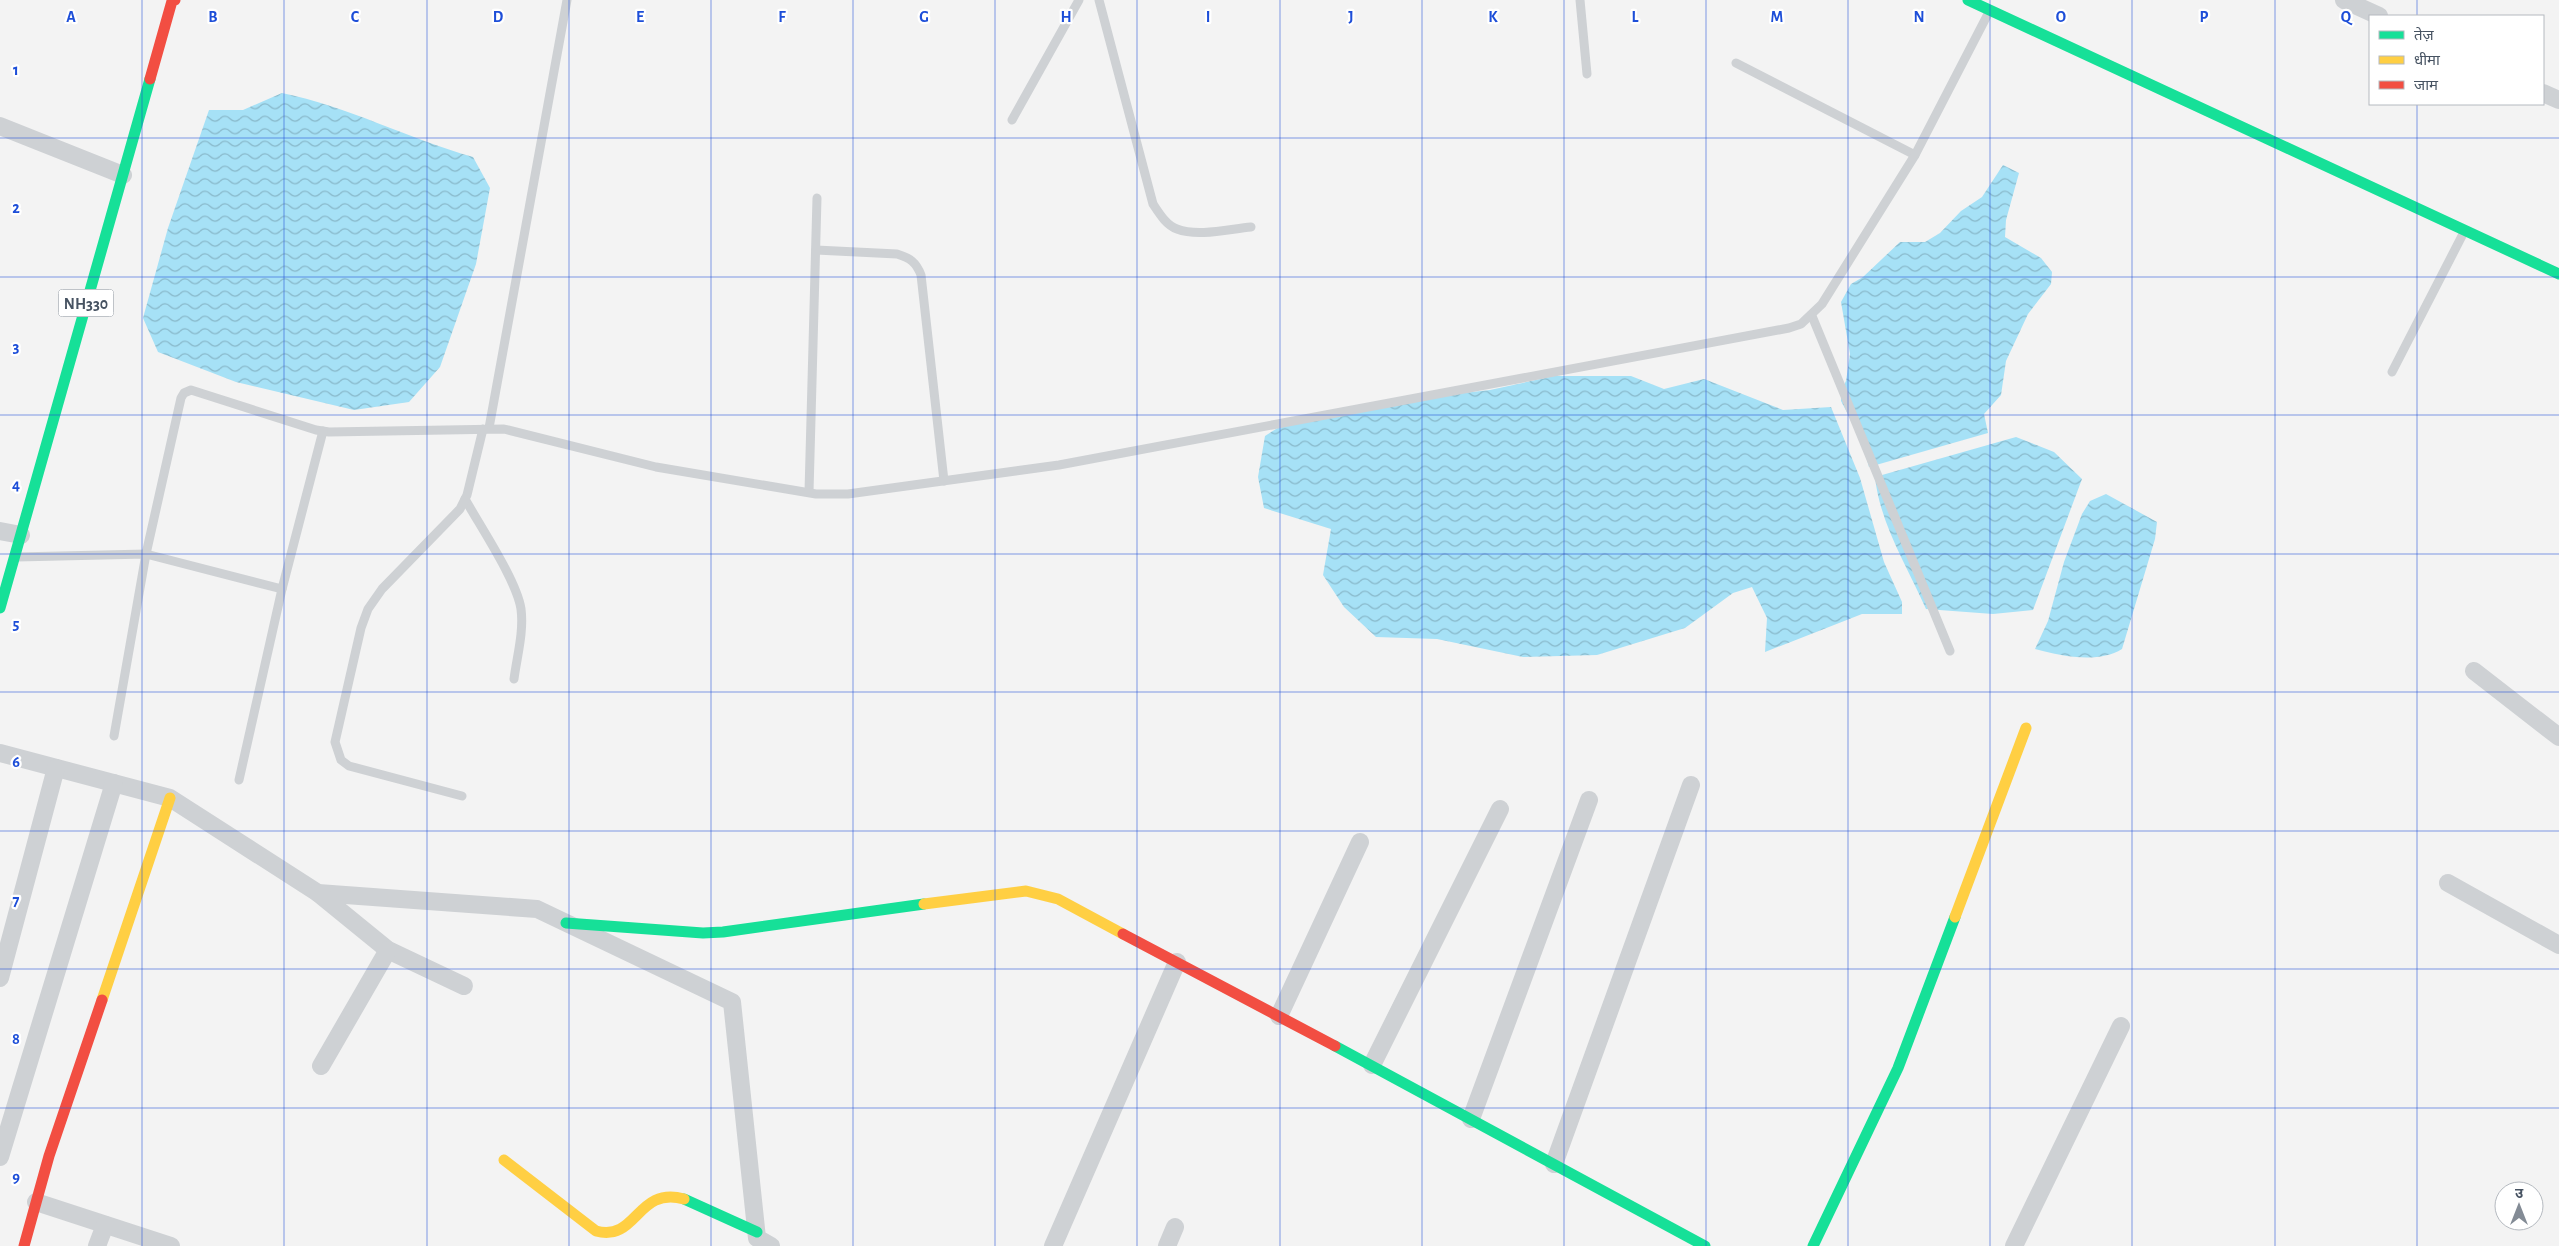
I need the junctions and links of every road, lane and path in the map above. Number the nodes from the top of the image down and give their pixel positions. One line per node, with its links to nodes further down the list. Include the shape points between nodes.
1 (172, 0): 17 (main road, NH330)
2 (567, 0): 25 (lane)
3 (1079, 0): 14 (lane)
4 (1099, 0): 19 (lane, via 1153,204 1162,218 1176,229 1194,232)
5 (1580, 0): 11 (lane)
6 (1968, 0): 8 (main road)
7 (2344, 0): 9 (street)
8 (1990, 10): 16 (lane); 20 (main road)
9 (2377, 15)
10 (1736, 63): 16 (lane)
11 (1587, 74)
12 (2544, 93): 13 (street)
13 (2559, 100)
14 (1012, 120)
15 (0, 126): 17 (street)
16 (1915, 155): 23 (lane)
17 (123, 175): 31 (main road, NH330)
18 (817, 198): 21 (lane)
19 (1251, 227)
20 (2465, 230): 22 (main road); 24 (lane)
21 (816, 250): 27 (lane, via 897,254 910,258 922,275); 28 (lane)
22 (2559, 274)
23 (1812, 316): 27 (lane, via 1788,328 1646,356 1059,465); 36 (lane)
24 (2392, 372)
25 (486, 428): 26 (lane); 28 (lane, via 519,431 656,467); 29 (lane)
26 (323, 431): 32 (lane, via 198,391 184,393); 34 (lane)
27 (944, 481): 28 (lane, via 848,494)
28 (809, 492)
29 (465, 499): 38 (lane, via 516,591 521,630); 47 (lane, via 460,510 382,589 368,609 335,742 341,760 349,766)
30 (0, 531): 31 (street)
31 (21, 535): 33 (main road, NH330)
32 (146, 554): 33 (lane); 34 (lane); 40 (lane)
33 (14, 557): 35 (main road, NH330)
34 (282, 589): 44 (lane)
35 (0, 608)
36 (1950, 651)
37 (2474, 671): 41 (street)
38 (514, 679)
39 (2026, 728): 78 (main road, via 1898,1068)
40 (114, 736)
41 (2559, 737)
42 (0, 753): 43 (street)
43 (56, 768): 45 (street); 58 (street)
44 (239, 780)
45 (114, 783): 48 (street); 65 (street)
46 (1691, 785): 67 (street)
47 (462, 796)
48 (170, 798): 53 (street); 68 (main road)
49 (1589, 800): 64 (street)
50 (1500, 809): 62 (street)
51 (1360, 842): 60 (street)
52 (2448, 884): 55 (street)
53 (318, 893): 54 (street, via 537,909); 56 (street)
54 (566, 923): 57 (main road, via 723,932 1026,891 1058,899); 71 (street, via 732,1002)
55 (2559, 946)
56 (388, 950): 59 (street); 63 (street)
57 (1177, 962): 60 (main road); 75 (street)
58 (0, 978)
59 (464, 986)
60 (1279, 1016): 62 (main road)
61 (2121, 1026): 79 (street)
62 (1372, 1065): 64 (main road)
63 (320, 1066)
64 (1471, 1119): 67 (main road)
65 (0, 1157)
66 (504, 1160): 71 (main road, via 604,1235 619,1232 656,1199 664,1196 681,1198)
67 (1554, 1164): 77 (main road)
68 (36, 1202): 69 (street); 72 (main road)
69 (105, 1224): 73 (street); 74 (street)
70 (1175, 1226): 76 (street)
71 (759, 1241)
72 (24, 1246)
73 (97, 1246)
74 (171, 1246)
75 (1053, 1246)
76 (1167, 1246)
77 (1705, 1246)
78 (1813, 1246)
79 (2014, 1246)

